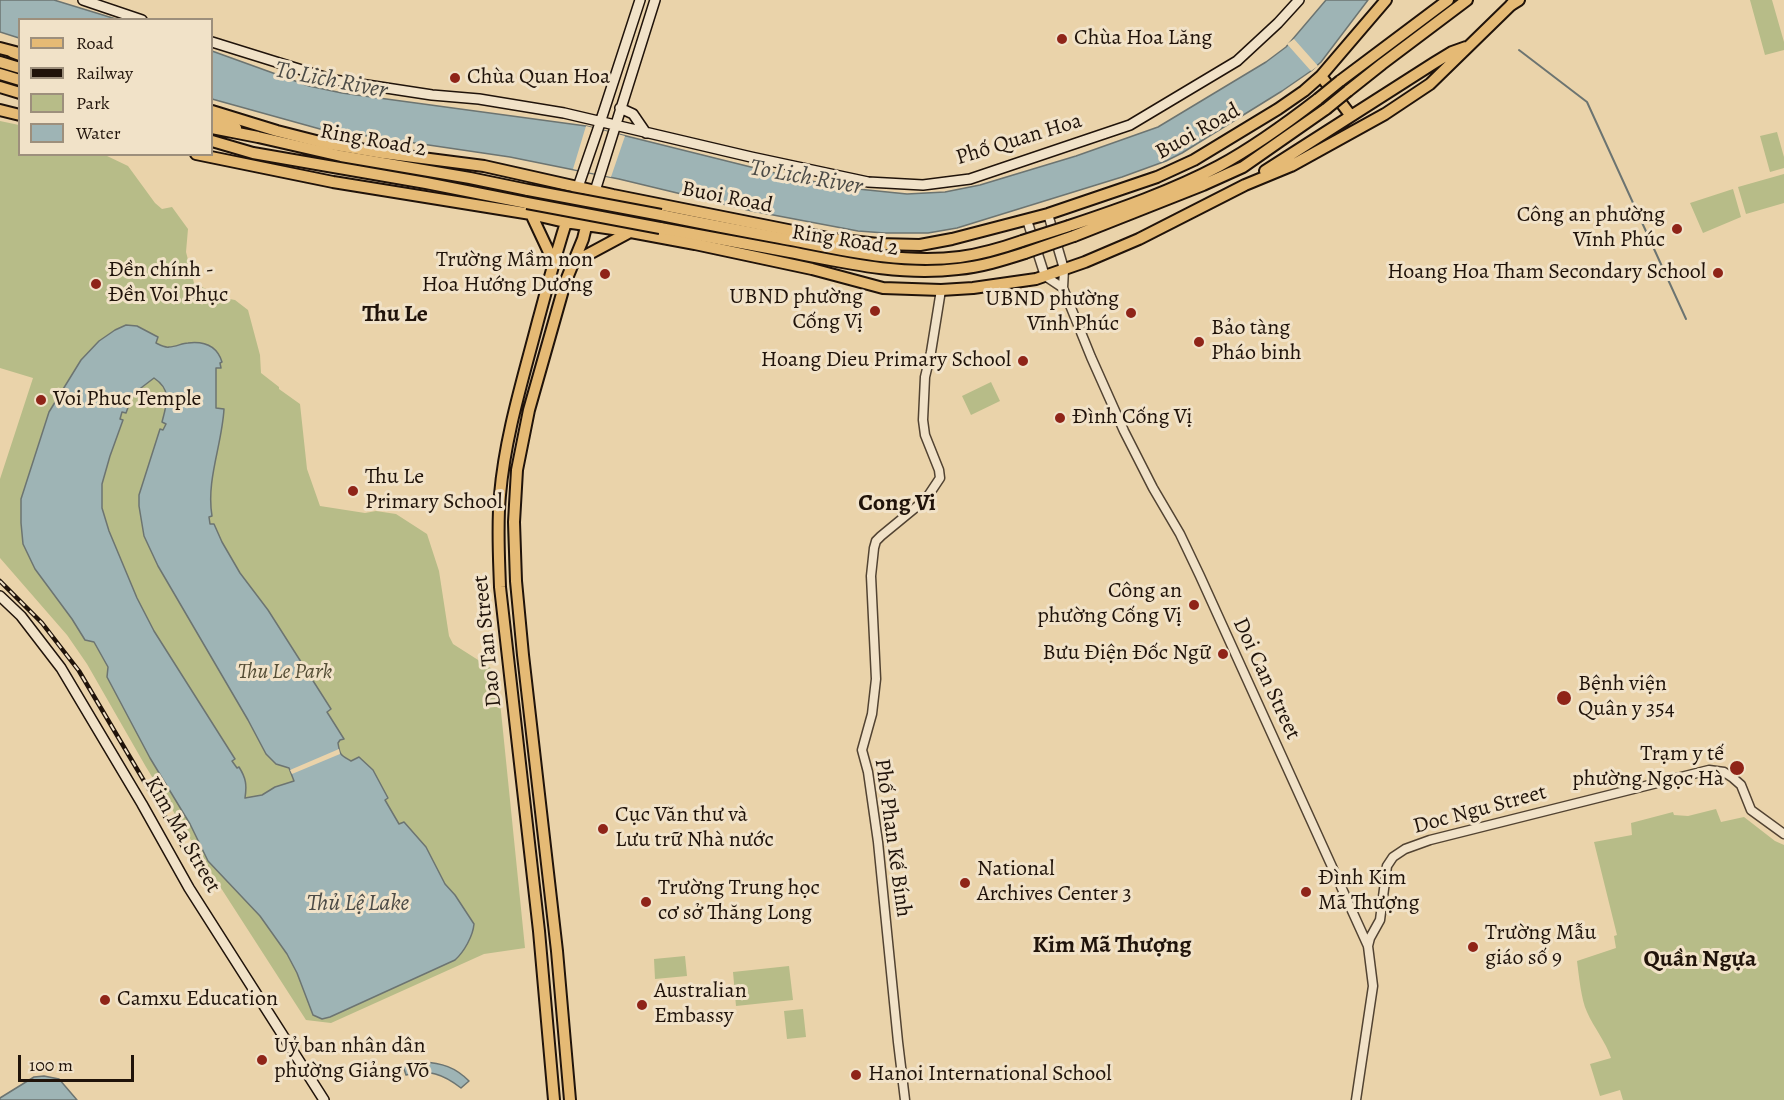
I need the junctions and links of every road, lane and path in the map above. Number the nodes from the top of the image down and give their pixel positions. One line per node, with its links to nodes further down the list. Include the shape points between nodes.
1 (83, 0): 9 (main road)
2 (640, 0): 27 (main road)
3 (655, 0): 21 (main road)
4 (1299, 0): 30 (main road, Phố Quan Hoa, via 1238,61 1130,125 970,179 923,185 868,182)
5 (1386, 0): 17 (main road, Buoi Road)
6 (1448, 0): 31 (main road, Ring Road 2, bridge, via 1318,99 1218,166 1137,202 999,249 960,257 888,257 847,251)
7 (1467, 0): 34 (main road, Ring Road 2, bridge, via 1326,109 1242,166 1074,236 1003,260 959,269 887,270 854,265)
8 (1515, 2): 11 (main road)
9 (136, 18)
10 (213, 42): 27 (main road, Phố Quan Hoa, via 334,80 564,113)
11 (1471, 45): 25 (main road, via 1452,52); 36 (main road, via 1430,84 1385,114 1291,166)
12 (0, 48): 13 (main road)
13 (17, 54)
14 (0, 62): 15 (main road)
15 (18, 67)
16 (0, 74): 18 (main road)
17 (1321, 76): 25 (main road); 41 (main road, Buoi Road, via 1278,109 1186,164)
18 (18, 79)
19 (0, 87): 20 (main road)
20 (18, 92)
21 (620, 108): 29 (main road); 30 (main road, via 633,114)
22 (0, 110): 24 (main road)
23 (213, 111): 37 (main road, Buoi Road, via 305,139 484,166)
24 (18, 114)
25 (1351, 116): 36 (main road)
26 (213, 119): 31 (main road)
27 (600, 125): 29 (main road, Phố Quan Hoa); 37 (main road)
28 (213, 128): 31 (main road, Ring Road 2)
29 (614, 129): 30 (main road, Phố Quan Hoa); 38 (main road)
30 (646, 133)
31 (258, 137)
32 (213, 141): 34 (main road, Ring Road 2)
33 (213, 148): 34 (main road)
34 (253, 153)
35 (206, 156): 40 (main road, via 333,182)
36 (1245, 185): 48 (main road, via 1138,239)
37 (578, 187): 38 (main road, Buoi Road); 43 (main road, Dao Tan Street)
38 (595, 191): 39 (main road, Buoi Road); 44 (main road, Dao Tan Street)
39 (626, 198): 42 (main road, Buoi Road, via 833,238 893,245 929,244); 45 (main road, via 615,210 614,220)
40 (531, 214): 43 (main road); 47 (main road)
41 (1048, 214): 42 (main road, Buoi Road); 48 (street)
42 (1027, 220): 49 (street)
43 (565, 222): 44 (main road); 47 (main road, Dao Tan Street)
44 (586, 226): 45 (main road); 46 (main road, Dao Tan Street)
45 (624, 231): 46 (main road); 51 (main road, via 812,269 871,285)
46 (574, 261): 53 (main road, Dao Tan Street)
47 (554, 263): 52 (main road, Dao Tan Street)
48 (1064, 269): 49 (main road); 50 (street)
49 (1045, 276): 50 (street); 51 (main road)
50 (1063, 288): 56 (street, Doi Can Street, via 1124,431 1200,576)
51 (941, 290): 62 (street, Phố Phan Kế Bính, via 925,377 923,420 940,478 926,499 876,541 872,576 876,679 872,714 862,746 878,842)
52 (518, 397): 53 (main road); 58 (main road, Dao Tan Street, via 500,496 499,563)
53 (532, 402): 57 (main road, Dao Tan Street, via 517,470 515,556)
54 (0, 596): 59 (main road, Kim Ma Street, via 21,616 61,668 189,888)
55 (1784, 834): 56 (street, Doc Ngu Street, via 1751,810 1741,785 1724,772 1709,770 1430,840 1405,849 1387,866 1380,920)
56 (1368, 946): 63 (street, Doi Can Street, via 1373,986)
57 (562, 1019): 58 (main road); 61 (main road, Dao Tan Street)
58 (547, 1020): 60 (main road, Dao Tan Street)
59 (324, 1100)
60 (554, 1100)
61 (570, 1100)
62 (905, 1100)
63 (1356, 1100)

